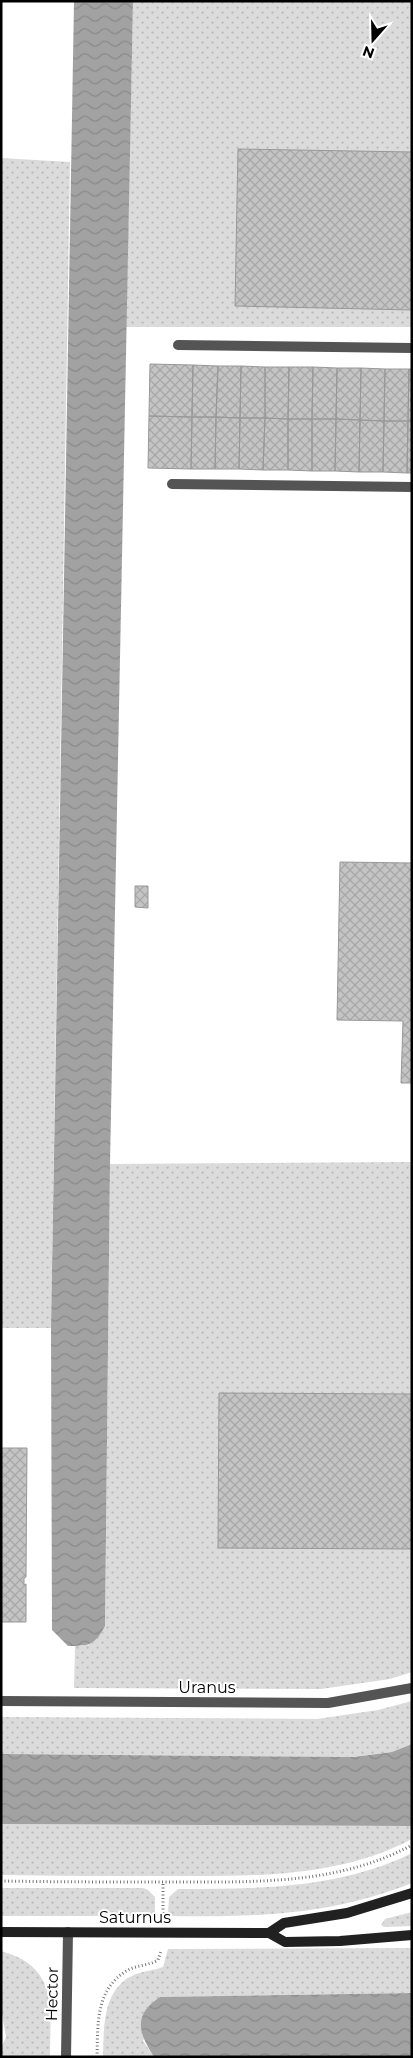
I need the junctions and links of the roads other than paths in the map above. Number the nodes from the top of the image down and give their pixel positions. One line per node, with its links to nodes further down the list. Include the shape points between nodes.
1 (178, 345): 2 (street)
2 (412, 348)
3 (172, 484): 4 (street)
4 (412, 487)
5 (412, 1688): 6 (street, Uranus, via 328,1702)
6 (1, 1701)
7 (412, 1893): 10 (main road, Saturnus, via 340,1914 284,1923)
8 (1, 1932): 9 (main road, Saturnus)
9 (68, 1932): 10 (main road, Saturnus); 12 (street, Hector)
10 (269, 1933): 11 (main road, Saturnus, via 285,1942)
11 (412, 1935)
12 (66, 2057)

